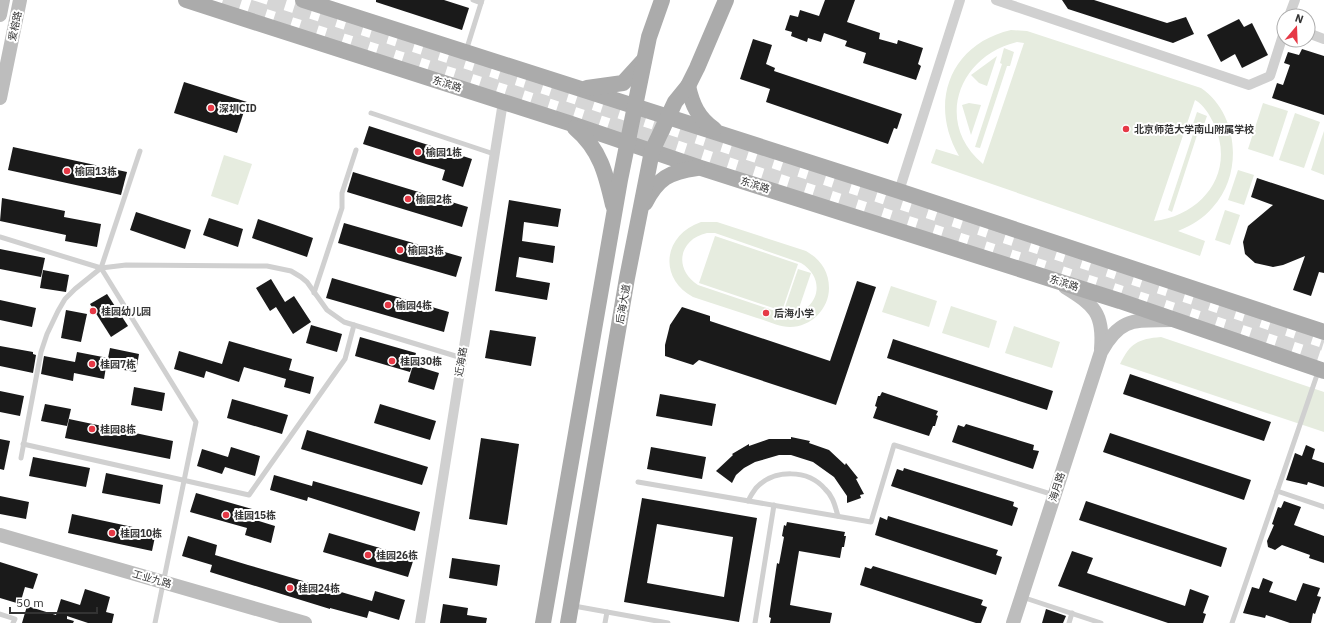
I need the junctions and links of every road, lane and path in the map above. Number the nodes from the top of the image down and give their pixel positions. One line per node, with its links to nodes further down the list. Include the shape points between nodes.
1 (3, 0): 11 (street, 爱榕路)
2 (20, 0): 17 (street, 爱榕路)
3 (186, 0): 18 (main road, 东滨路)
4 (303, 0): 13 (main road)
5 (473, 0): 10 (lane)
6 (662, 0): 14 (main road)
7 (726, 0): 15 (main road, 后海大道)
8 (960, 0): 30 (street)
9 (996, 0): 12 (street, via 1249,86 1270,76)
10 (482, 1): 13 (lane)
11 (0, 15)
12 (1279, 48)
13 (465, 53): 16 (main road)
14 (644, 60): 16 (main road, via 623,83); 19 (main road)
15 (688, 86): 21 (main road, 后海大道); 23 (main road, via 697,112 706,123)
16 (580, 89): 19 (main road)
17 (0, 98)
18 (503, 102): 22 (main road, 东滨路); 28 (street, 近海路)
19 (635, 106): 21 (main road); 24 (main road)
20 (371, 113): 28 (lane)
21 (669, 116): 23 (main road); 27 (main road, 后海大道)
22 (569, 123): 24 (main road, 东滨路); 32 (main road, via 588,138 599,158)
23 (720, 133): 30 (main road)
24 (628, 143): 27 (main road, 东滨路); 32 (main road)
25 (356, 150): 36 (lane, via 342,193 342,208)
26 (140, 151): 34 (lane)
27 (652, 151): 29 (main road, 东滨路); 31 (main road, 后海大道)
28 (494, 154): 41 (street, 近海路)
29 (701, 168): 31 (main road, via 678,171 665,177 653,188); 35 (main road, 东滨路)
30 (899, 191): 39 (main road)
31 (640, 211): 56 (main road, 后海大道)
32 (615, 212): 65 (main road)
33 (0, 237): 34 (lane)
34 (101, 268): 36 (lane, via 126,265 267,266 291,271 301,277); 43 (lane, via 65,299 51,324 41,352); 45 (lane, via 196,422)
35 (1054, 280): 37 (main road, 东滨路); 40 (street, via 1086,300 1095,311 1100,320)
36 (314, 293): 38 (lane, via 335,317)
37 (1177, 319): 40 (street, via 1139,321 1121,327 1110,336); 42 (main road, 东滨路)
38 (354, 325): 41 (lane); 45 (lane, via 345,359 249,495)
39 (1324, 332)
40 (1101, 352): 48 (street, 海月路)
41 (462, 358): 64 (street, 近海路)
42 (1322, 370): 47 (lane)
43 (23, 444): 44 (lane); 45 (lane)
44 (20, 458)
45 (184, 480): 54 (lane)
46 (638, 482): 49 (lane)
47 (1277, 491): 51 (lane); 73 (lane)
48 (1055, 495): 52 (lane, via 894,445 871,522); 55 (street, 海月路)
49 (748, 501): 50 (lane); 52 (lane, via 756,488 768,479 783,474 799,474 813,479 825,488 834,502)
50 (774, 505): 52 (lane); 69 (lane)
51 (1324, 507)
52 (838, 516)
53 (0, 535): 54 (street, 工业九路)
54 (164, 582): 60 (street, 工业九路); 62 (lane)
55 (1022, 596): 58 (lane); 70 (street, 海月路)
56 (571, 605): 57 (lane); 66 (main road, 后海大道)
57 (607, 612): 67 (lane); 68 (lane)
58 (1072, 613): 71 (lane); 72 (lane)
59 (0, 614): 61 (lane, via 15,619)
60 (287, 621): 63 (street, 工业九路)
61 (13, 623)
62 (155, 623)
63 (305, 623)
64 (420, 623)
65 (543, 623)
66 (568, 623)
67 (605, 623)
68 (668, 623)
69 (755, 623)
70 (1013, 623)
71 (1069, 623)
72 (1101, 623)
73 (1232, 623)

